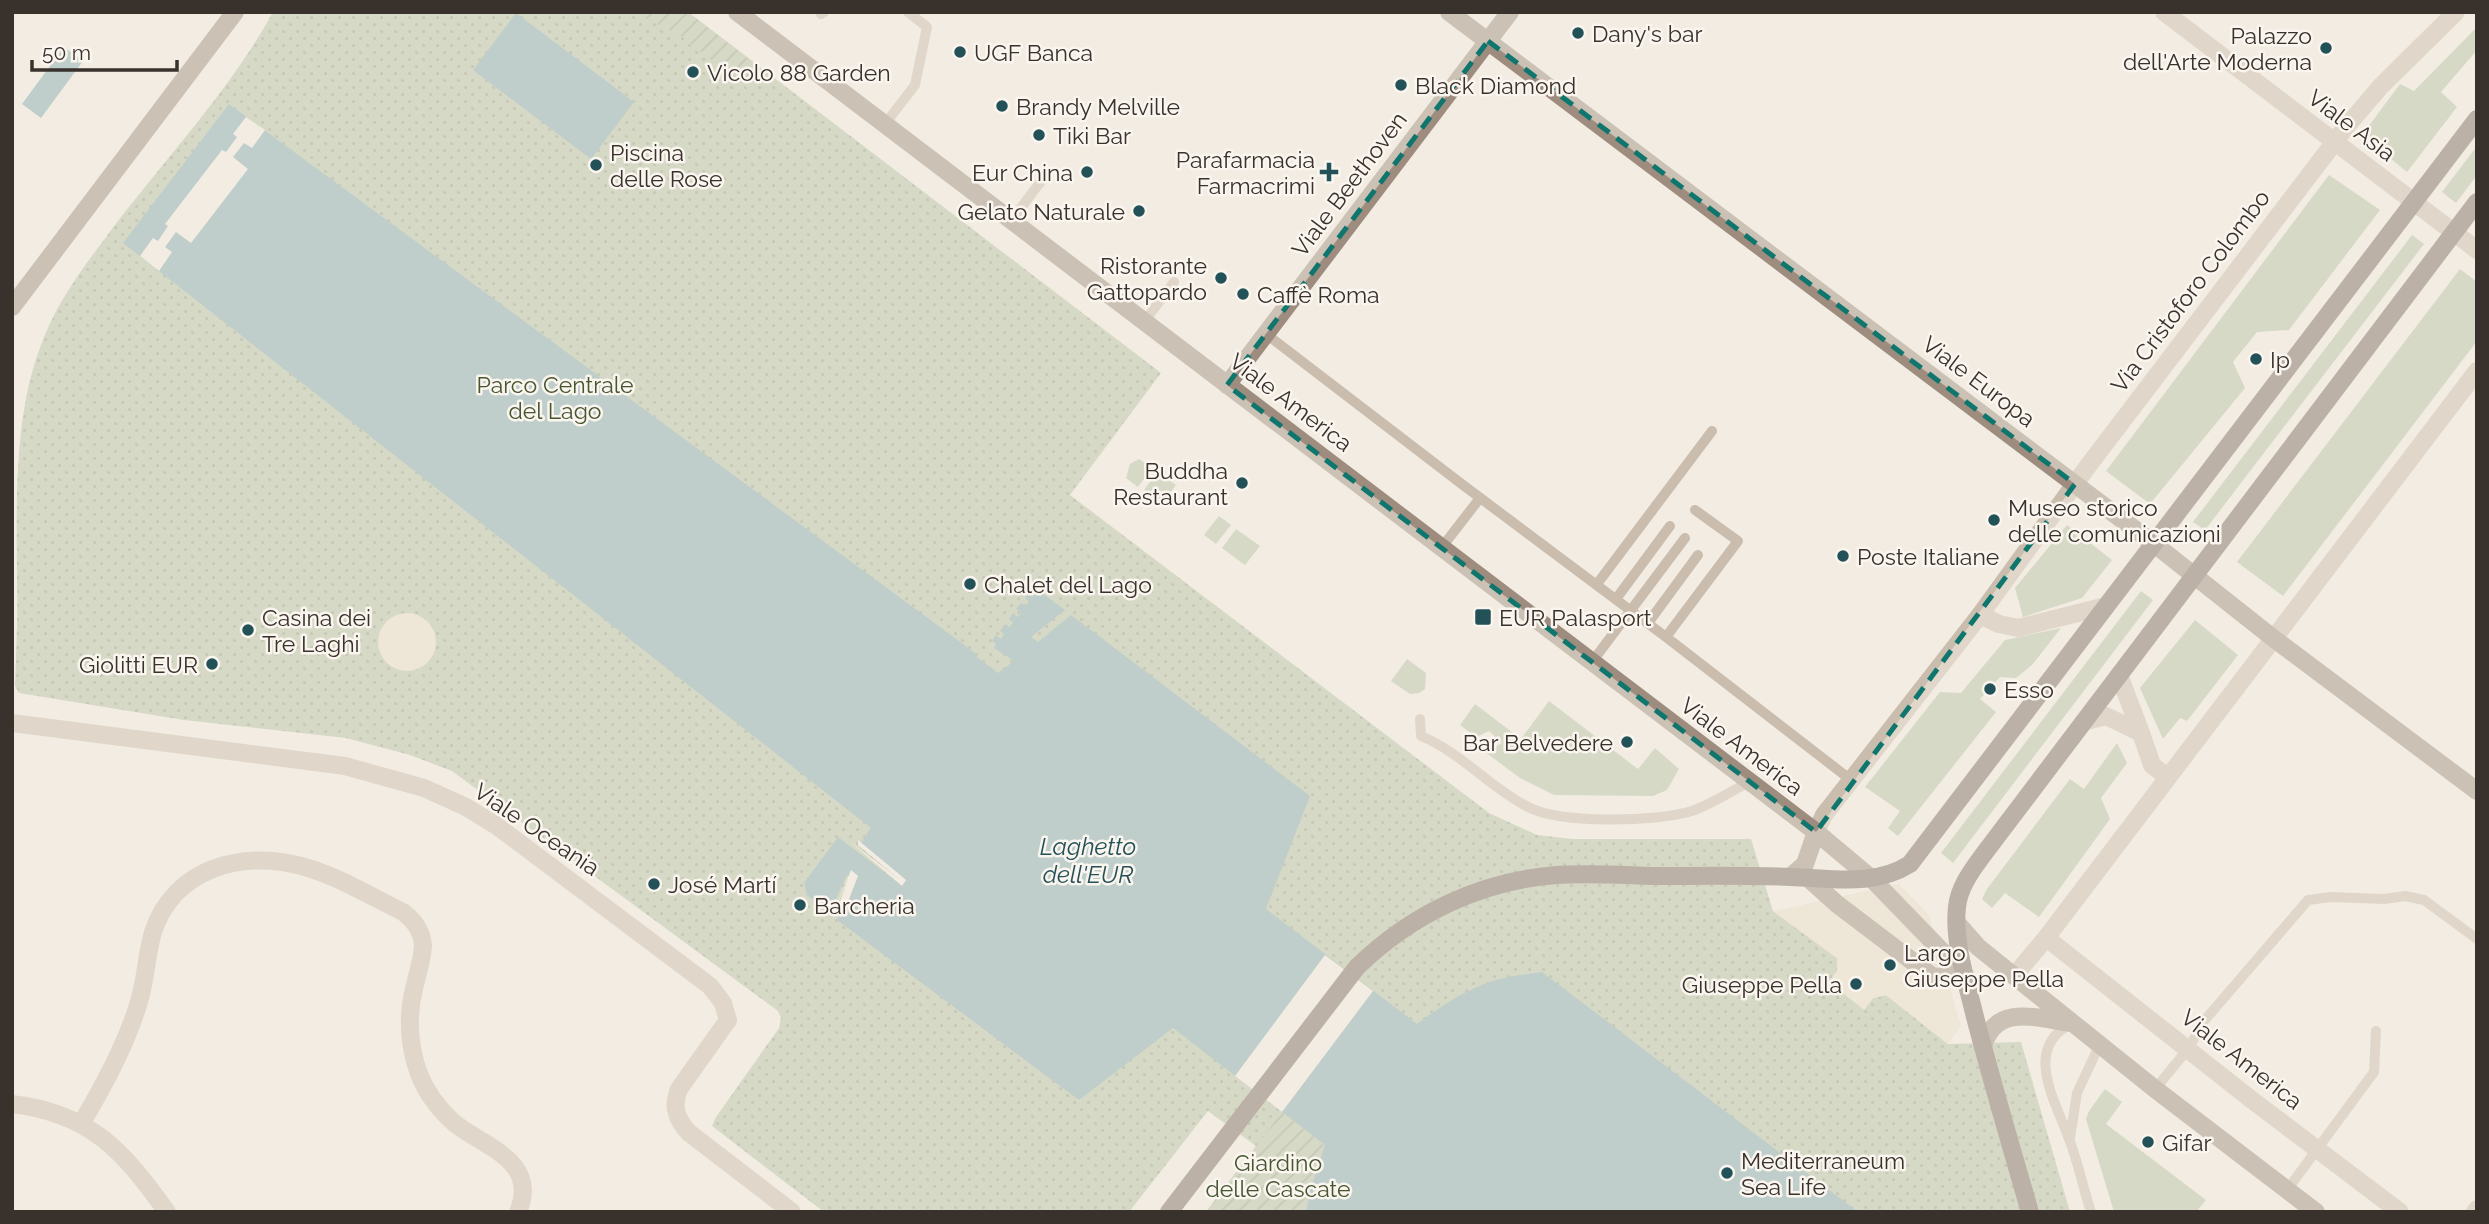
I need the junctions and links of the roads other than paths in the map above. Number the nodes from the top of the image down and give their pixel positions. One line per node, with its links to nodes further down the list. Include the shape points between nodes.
1 (235, 12): 19 (street)
2 (737, 12): 10 (street, Viale America)
3 (908, 12): 10 (lane, via 927,27 922,59 915,85)
4 (1449, 12): 8 (street, Viale Europa)
5 (1510, 12): 8 (street, Viale Beethoven)
6 (2164, 12): 11 (street, Viale Asia)
7 (2456, 12): 11 (street, Via Cristoforo Colombo, via 2381,86)
8 (1488, 41): 21 (street, Viale Beethoven); 25 (street, Viale Europa)
9 (2477, 119): 13 (main road)
10 (885, 124): 15 (street, Viale America)
11 (2334, 143): 13 (street, Viale Asia); 25 (street, Via Cristoforo Colombo)
12 (1042, 180): 15 (lane)
13 (2413, 202): 16 (street, Viale Asia); 30 (main road)
14 (2477, 202): 16 (main road)
15 (1011, 221): 20 (street, Viale America)
16 (2454, 233): 17 (street, Viale Asia); 33 (main road)
17 (2477, 250)
18 (1174, 282): 20 (lane)
19 (16, 303)
20 (1144, 322): 23 (street, Viale America)
21 (1266, 334): 23 (street, Viale Beethoven); 26 (lane, Viale America)
22 (2477, 371): 41 (street)
23 (1227, 385): 31 (street, Viale America)
24 (1712, 431): 34 (lane)
25 (2075, 484): 30 (street, Viale Europa); 38 (street, Via Cristoforo Colombo)
26 (1480, 498): 31 (lane); 34 (lane, Viale America)
27 (1695, 510): 40 (lane, via 1738,541)
28 (1670, 526): 35 (lane)
29 (1685, 538): 37 (lane)
30 (2154, 543): 33 (street, Viale Europa); 36 (main road)
31 (1442, 547): 42 (street, Viale America)
32 (1698, 555): 39 (lane)
33 (2194, 575): 41 (street, Viale Europa); 43 (main road)
34 (1597, 584): 35 (lane, Viale America)
35 (1616, 599): 37 (lane, Viale America)
36 (2106, 606): 38 (street, via 2018,628); 54 (main road, via 1916,858 1893,873)
37 (1631, 610): 39 (lane, Viale America); 42 (lane)
38 (1980, 615): 49 (street, Via Cristoforo Colombo)
39 (1648, 623): 40 (lane, Viale America)
40 (1666, 637): 49 (lane, Viale America)
41 (2273, 638): 48 (street); 51 (street, Viale Europa)
42 (1592, 662): 50 (street, Viale America)
43 (2119, 675): 45 (main road); 47 (street)
44 (1420, 719): 50 (lane, via 1421,736 1444,745 1527,807 1562,817 1671,816 1704,806)
45 (2083, 722): 47 (street, via 2112,717); 55 (main road, via 1973,870 1960,894)
46 (12, 723): 73 (street, Viale Oceania, via 345,766 424,788 498,825 682,964 721,999 728,1020 679,1089 675,1102 678,1119 688,1132)
47 (2141, 733): 48 (street, via 2152,765)
48 (2167, 777): 59 (street)
49 (1851, 780): 52 (street, Via Cristoforo Colombo)
50 (1749, 782): 52 (street, Viale America)
51 (2477, 792)
52 (1816, 832): 53 (street, Via Cristoforo Colombo); 54 (street)
53 (1799, 877): 54 (main road); 58 (street, via 1933,977); 74 (main road, via 1540,877 1503,884 1435,909 1392,936 1349,977)
54 (1872, 879): 58 (street)
55 (1957, 923): 58 (main road); 59 (street, via 1978,947)
56 (2477, 939): 64 (lane, via 2424,900 2405,896 2308,900 2204,1021)
57 (2054, 944): 64 (street, Viale America)
58 (1965, 975): 63 (main road)
59 (2015, 975): 60 (street)
60 (2073, 1023): 62 (street); 63 (street, via 2008,1017 1993,1026); 68 (lane, via 2053,1036 2045,1056 2050,1088)
61 (2376, 1031): 69 (lane, via 2374,1072)
62 (2100, 1044): 65 (street); 68 (lane, via 2074,1101)
63 (1983, 1046): 75 (main road)
64 (2188, 1049): 65 (lane); 69 (street, Viale America)
65 (2155, 1089): 70 (street)
66 (12, 1104): 67 (street)
67 (81, 1124): 71 (street, via 123,1155); 72 (street, via 127,1036 142,993 153,933 174,895 204,873 234,862 283,862 345,884 413,921 423,946 410,1017 418,1071 440,1109 515,1167 523,1192)
68 (2070, 1141): 76 (lane)
69 (2317, 1149): 70 (lane); 78 (street, Viale America)
70 (2287, 1189): 77 (street)
71 (167, 1212)
72 (518, 1212)
73 (792, 1212)
74 (1169, 1212)
75 (2030, 1212)
76 (2091, 1212)
77 (2316, 1212)
78 (2400, 1212)

